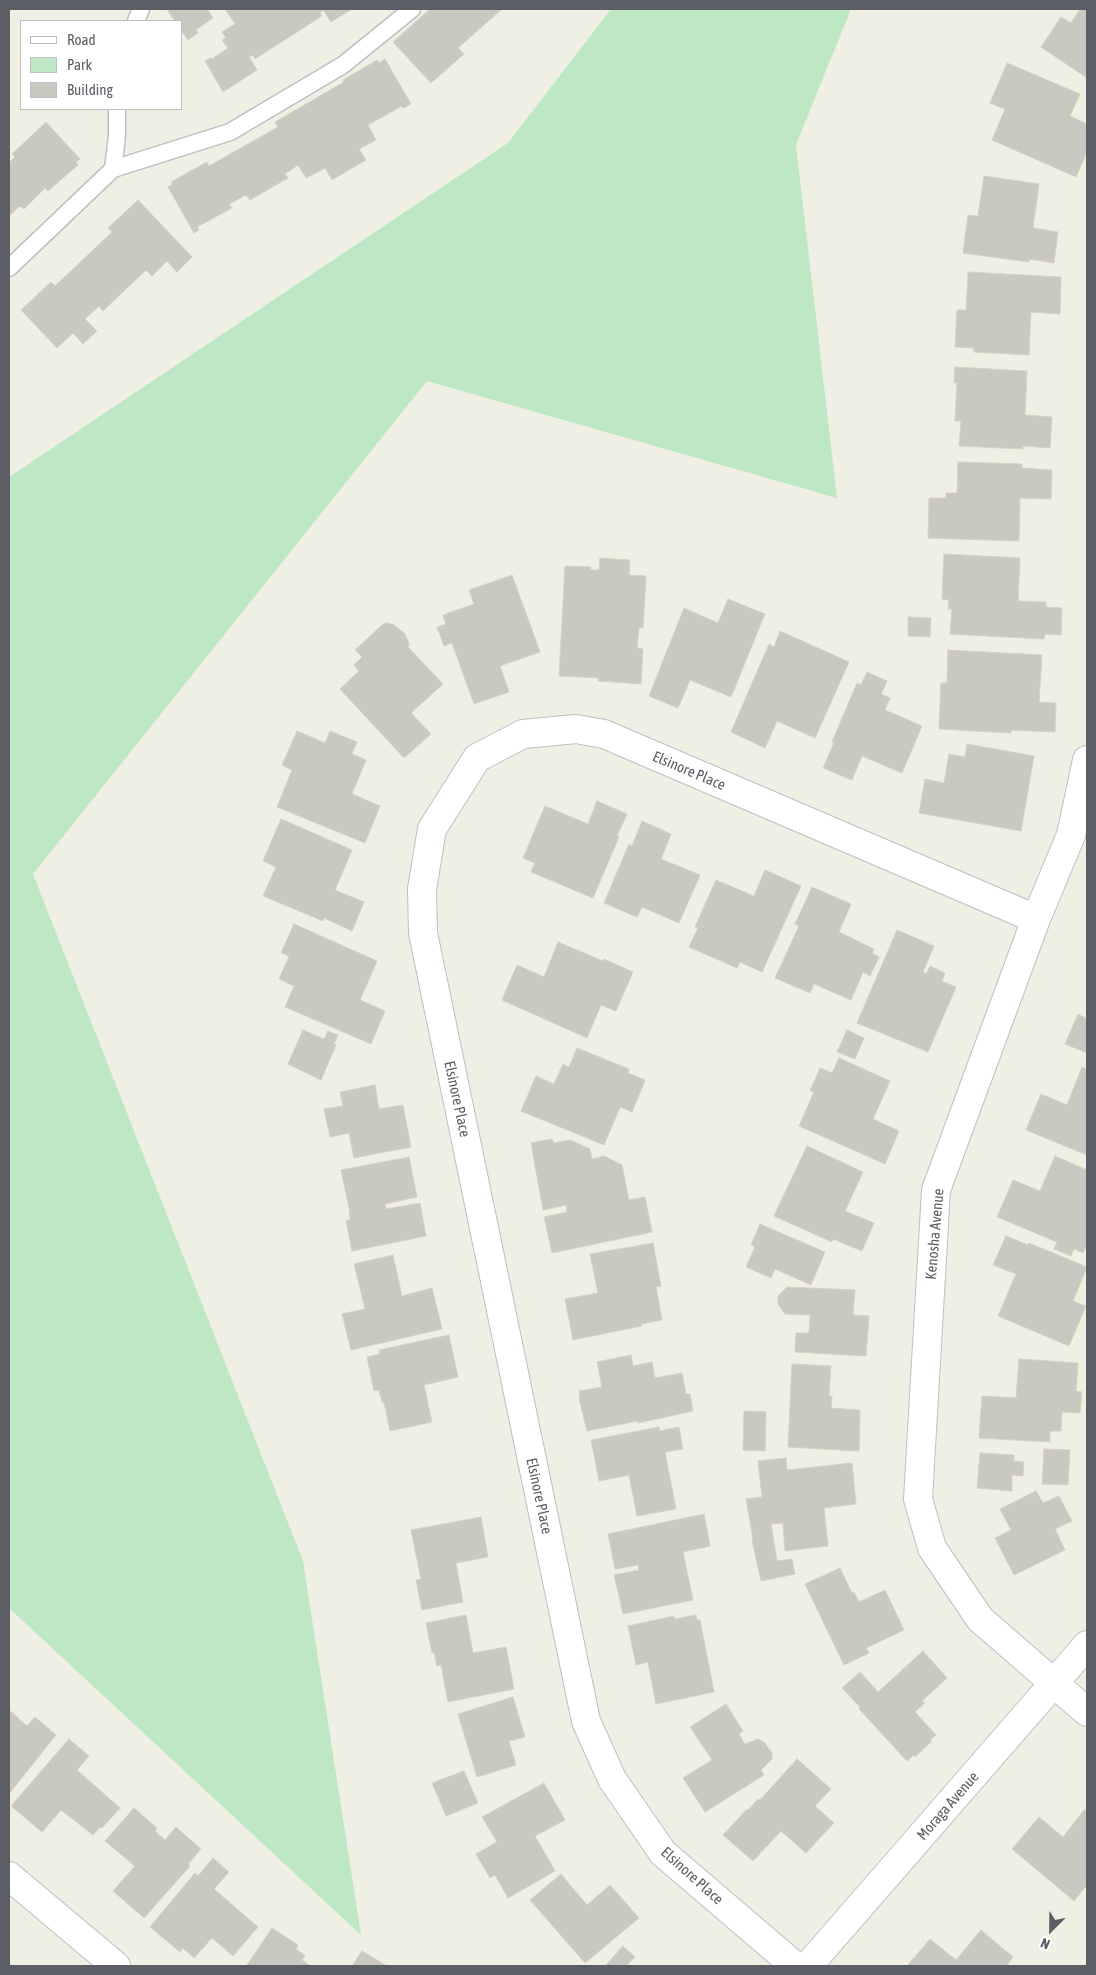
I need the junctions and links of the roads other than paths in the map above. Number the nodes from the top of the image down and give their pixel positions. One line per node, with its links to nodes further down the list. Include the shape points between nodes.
1 (412, 9): 3 (lane, via 342,65 230,132)
2 (117, 110): 3 (lane)
3 (113, 169): 4 (lane)
4 (9, 268)
5 (1087, 760): 6 (street, Kenosha Avenue, via 1071,835)
6 (1036, 919): 8 (street, Kenosha Avenue, via 936,1190 918,1499 932,1548 980,1619); 12 (street, Elsinore Place, via 604,734 576,729 523,734 477,758 432,829 422,889 423,933 586,1722 612,1779 663,1853)
7 (1087, 1645): 8 (street, Moraga Avenue)
8 (1054, 1683): 9 (street, Kenosha Avenue); 13 (street, Moraga Avenue)
9 (1087, 1712)
10 (9, 1876): 11 (street)
11 (116, 1966)
12 (795, 1966)
13 (808, 1966)

